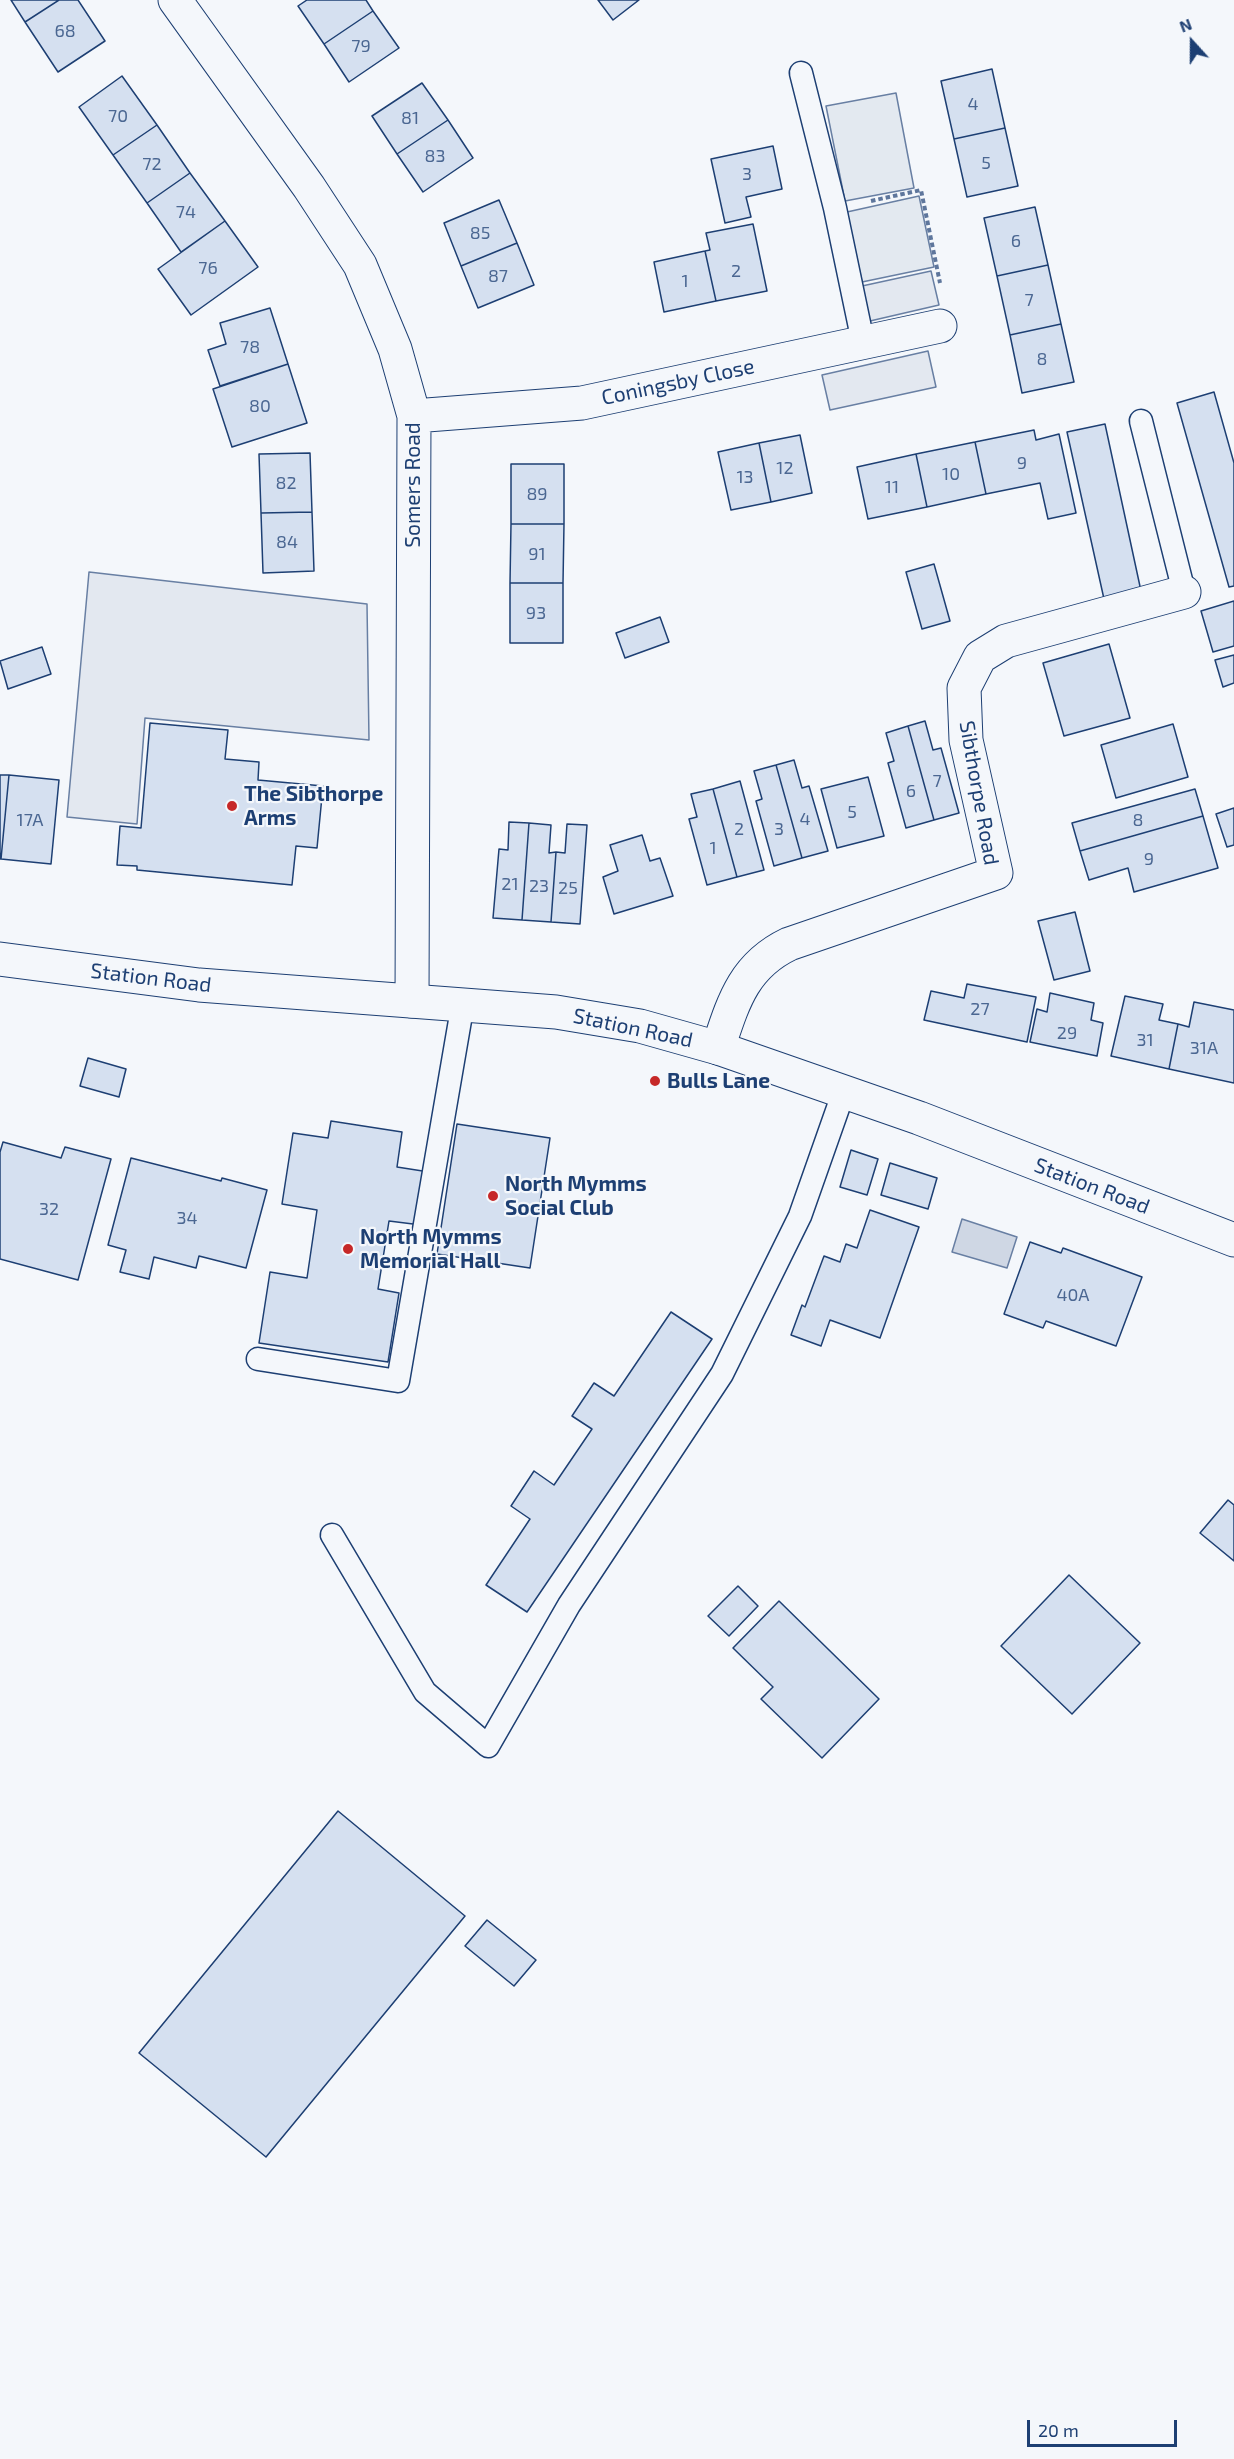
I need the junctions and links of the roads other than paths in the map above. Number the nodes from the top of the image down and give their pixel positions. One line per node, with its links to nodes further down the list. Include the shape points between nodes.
1 (175, 0): 5 (street, Somers Road, via 303,177 360,265 395,349)
2 (801, 73): 4 (lane)
3 (940, 326): 4 (street, Coningsby Close)
4 (863, 342): 5 (street, Coningsby Close, via 582,403)
5 (414, 416): 9 (street, Somers Road)
6 (1141, 420): 7 (lane)
7 (1184, 592): 11 (street, Sibthorpe Road, via 1006,641 980,657 964,688 966,740 996,873 772,952 742,984)
8 (0, 959): 9 (street, Station Road, via 199,985)
9 (412, 1001): 10 (street, Station Road)
10 (463, 1004): 11 (street, Station Road, via 556,1012 640,1026); 14 (lane, via 398,1381)
11 (718, 1048): 12 (street, Station Road)
12 (844, 1091): 13 (street, Station Road); 15 (lane, via 800,1216 722,1374 574,1597 488,1746 425,1692)
13 (1234, 1240)
14 (258, 1359)
15 (332, 1535)

